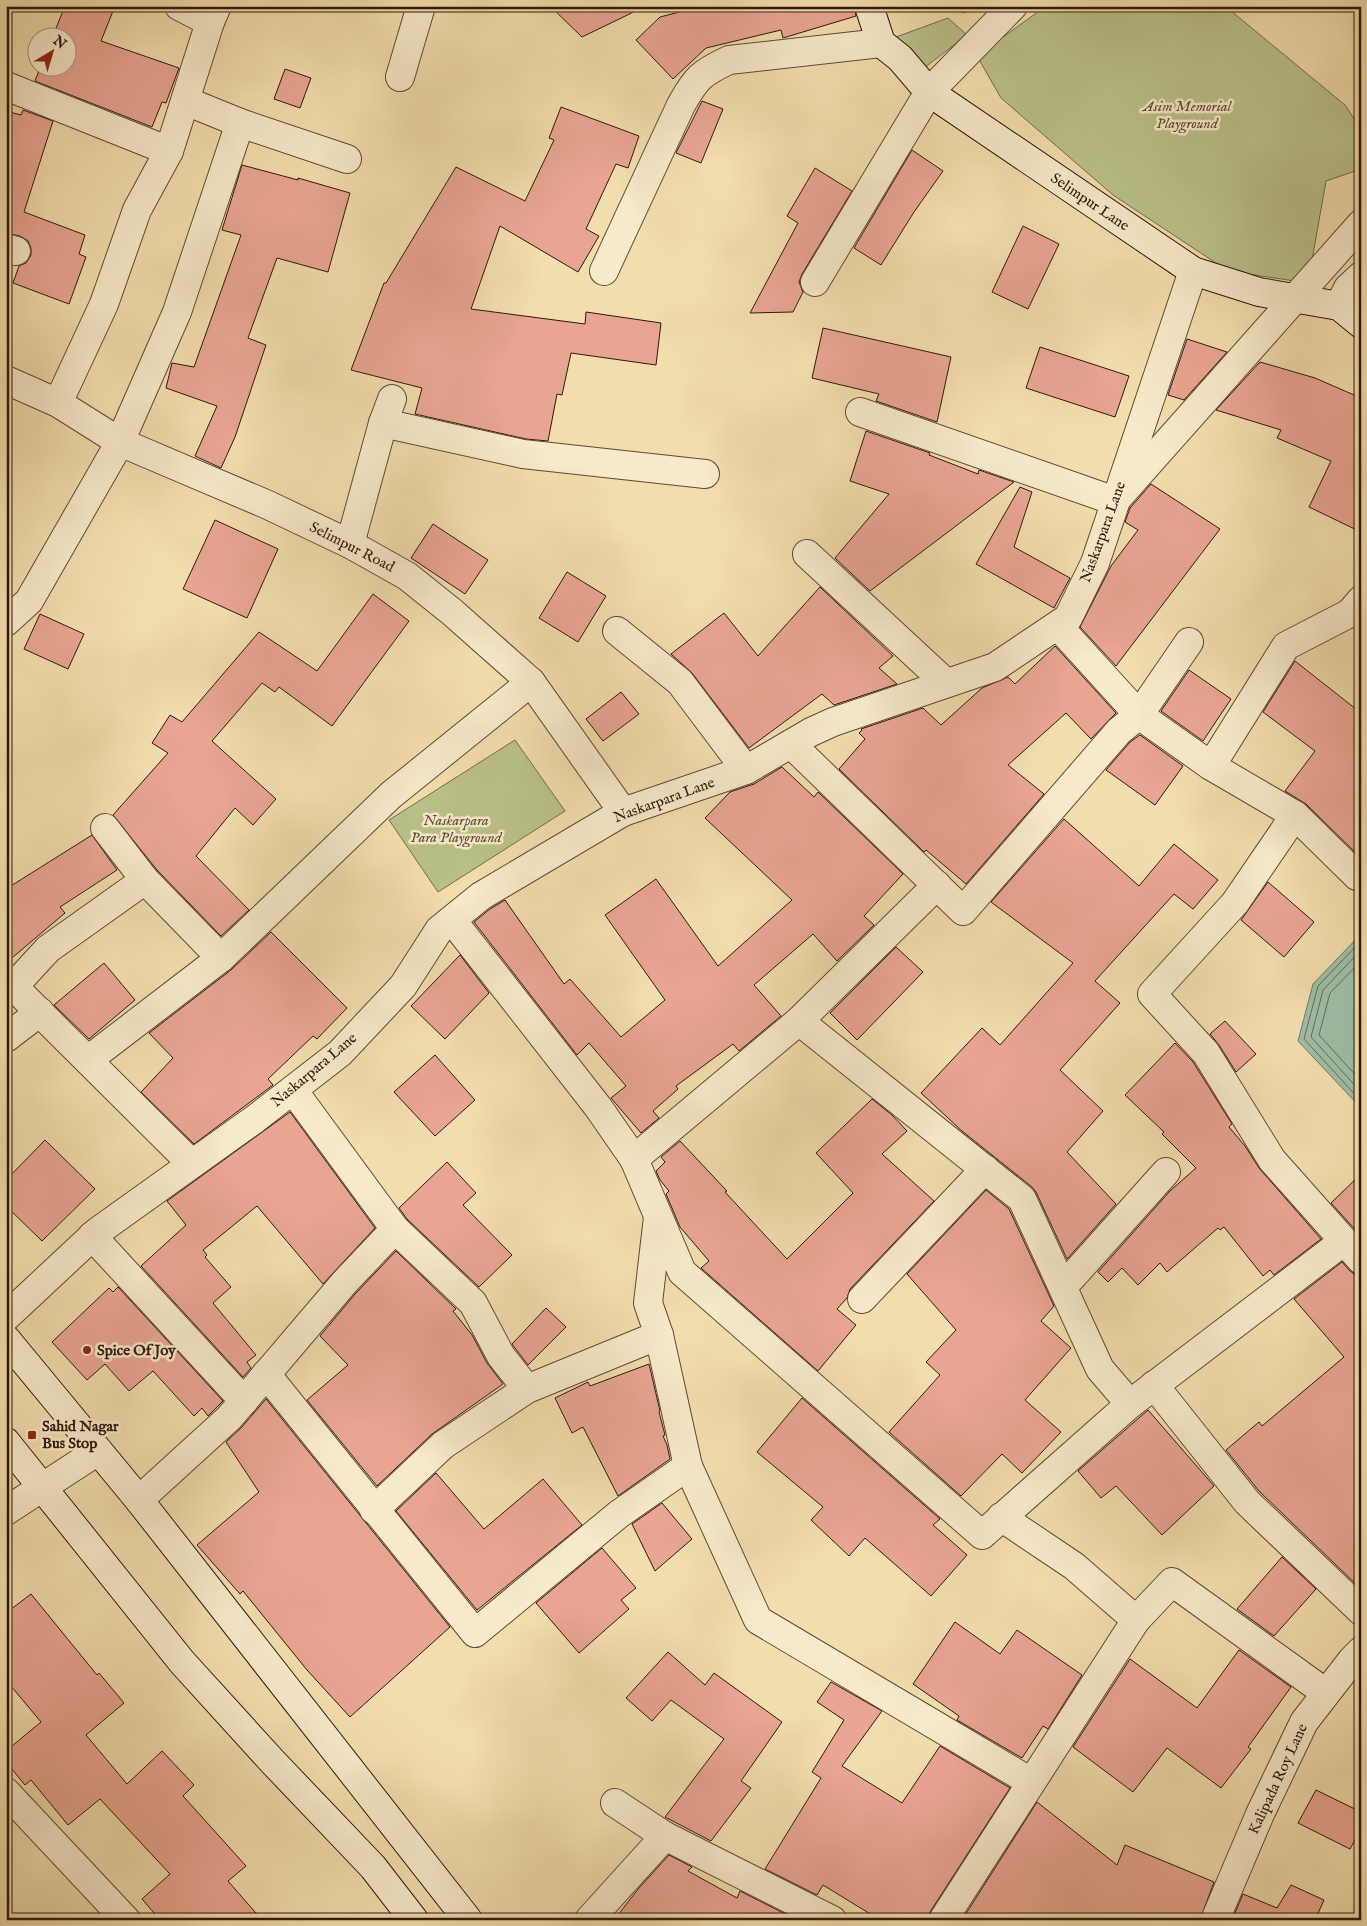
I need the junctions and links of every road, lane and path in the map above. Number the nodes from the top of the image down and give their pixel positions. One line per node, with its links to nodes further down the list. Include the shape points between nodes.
1 (179, 6): 5 (street)
2 (421, 6): 7 (street)
3 (869, 6): 6 (street)
4 (1013, 6): 9 (street)
5 (214, 14): 10 (street)
6 (881, 43): 9 (street, Selimpur Lane, via 900,58); 15 (street, via 729,60 694,82)
7 (400, 77)
8 (6, 86): 12 (street)
9 (929, 92): 16 (street, Selimpur Lane); 18 (street)
10 (186, 101): 11 (street); 12 (street)
11 (240, 123): 13 (street); 24 (street, via 177,312)
12 (169, 151): 22 (street, via 137,210 104,304)
13 (347, 159)
14 (1361, 224): 26 (street)
15 (604, 271)
16 (1193, 271): 19 (street, Selimpur Lane, via 1259,292); 26 (street, Naskarpara Lane)
17 (1361, 276): 19 (street, via 1348,288)
18 (815, 282)
19 (1339, 306): 20 (street, Selimpur Lane)
20 (1361, 324)
21 (6, 380): 22 (street, Selimpur Road)
22 (58, 403): 24 (street, Selimpur Road)
23 (860, 412): 26 (street)
24 (120, 442): 27 (street, Selimpur Road); 30 (street, via 29,601)
25 (705, 474): 27 (street, via 523,454 387,411)
26 (1115, 501): 31 (street, Naskarpara Lane, via 1095,562 1068,618)
27 (350, 544): 34 (street, Selimpur Road, via 407,576)
28 (807, 554): 35 (street)
29 (1361, 600): 38 (street, via 1350,613 1286,646)
30 (6, 622)
31 (1058, 626): 35 (street, Naskarpara Lane, via 995,667); 36 (street)
32 (617, 631): 39 (street, via 680,682)
33 (1189, 642): 36 (street)
34 (531, 682): 40 (street, Selimpur Road); 47 (street, via 391,795)
35 (946, 683): 37 (street, Naskarpara Lane, via 833,722)
36 (1139, 715): 38 (street); 45 (street, via 1119,732 963,911)
37 (791, 744): 39 (street, Naskarpara Lane); 45 (street)
38 (1211, 766): 41 (street)
39 (746, 770): 40 (street, Naskarpara Lane)
40 (624, 812): 46 (street, Naskarpara Lane, via 481,896)
41 (1295, 815): 43 (street); 61 (street, via 1235,903 1152,994 1206,1053 1272,1160)
42 (105, 828): 44 (street)
43 (1357, 876)
44 (145, 880): 47 (street); 48 (street, via 48,949)
45 (936, 885): 50 (street)
46 (452, 920): 53 (street, Naskarpara Lane, via 439,930 403,986 340,1052); 54 (street, via 598,1108)
47 (221, 958): 52 (street)
48 (10, 983): 49 (street)
49 (40, 1012): 51 (street); 52 (street)
50 (799, 1021): 54 (street); 56 (street)
51 (6, 1038)
52 (88, 1060): 55 (street)
53 (293, 1090): 55 (street, Naskarpara Lane); 59 (street)
54 (634, 1160): 58 (street)
55 (192, 1164): 60 (street, Naskarpara Lane)
56 (985, 1169): 62 (street, via 1022,1199); 63 (street)
57 (1166, 1172): 62 (street)
58 (658, 1216): 65 (street, via 648,1303); 79 (street, via 682,1272 982,1535)
59 (395, 1229): 67 (street, via 344,1282); 69 (street, via 473,1303 501,1356)
60 (92, 1236): 64 (street, Naskarpara Lane); 70 (street)
61 (1352, 1251): 68 (street)
62 (1063, 1287): 71 (street, via 1100,1369)
63 (862, 1299)
64 (6, 1317)
65 (659, 1335): 69 (street); 74 (street)
66 (6, 1339): 73 (street)
67 (266, 1374): 70 (street); 77 (street)
68 (1154, 1385): 71 (street); 80 (street, via 1247,1502)
69 (526, 1389): 77 (street, via 443,1445)
70 (244, 1401): 76 (street)
71 (1130, 1404): 79 (street)
72 (6, 1442): 75 (street)
73 (98, 1451): 75 (street); 76 (street)
74 (688, 1466): 77 (street, via 619,1514 476,1633); 84 (street, via 758,1620)
75 (41, 1488): 78 (street); 90 (street, via 182,1662 373,1867)
76 (139, 1500): 91 (street)
77 (374, 1510)
78 (6, 1511)
79 (1001, 1517): 81 (street, via 1074,1566)
80 (1361, 1611)
81 (1136, 1620): 83 (street, via 1172,1582); 84 (street)
82 (1361, 1651): 83 (street, Kalipada Roy Lane)
83 (1326, 1693): 94 (street, Kalipada Roy Lane, via 1304,1722 1260,1814)
84 (1031, 1782): 93 (street)
85 (6, 1792): 89 (street)
86 (615, 1803): 87 (street)
87 (665, 1836): 88 (street); 92 (street)
88 (827, 1919)
89 (126, 1920)
90 (414, 1920)
91 (468, 1920)
92 (589, 1920)
93 (943, 1920)
94 (1216, 1920)

